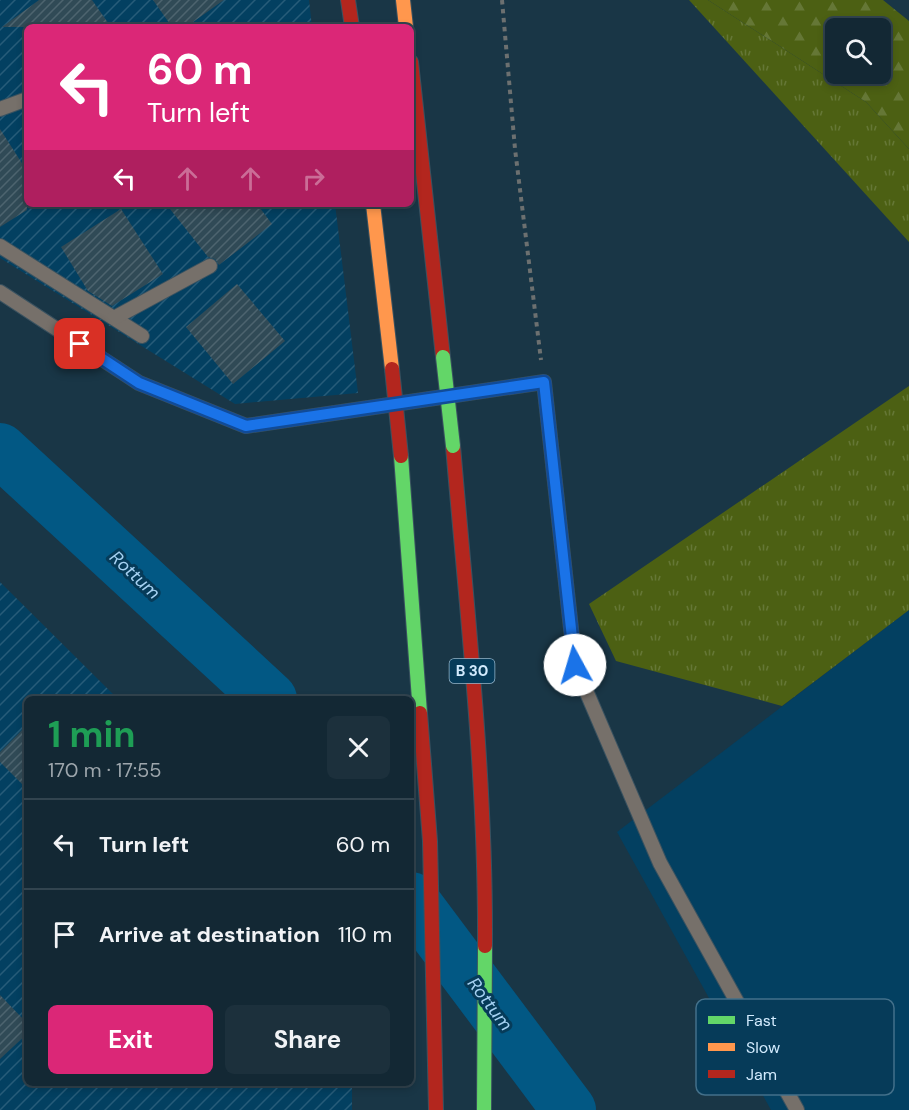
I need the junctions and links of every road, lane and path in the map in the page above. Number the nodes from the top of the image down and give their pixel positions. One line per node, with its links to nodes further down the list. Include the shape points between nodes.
1 (348, 0): 4 (highway)
2 (403, 0): 5 (highway)
3 (502, 0): 15 (path, via 515,149)
4 (352, 24)
5 (406, 24)
6 (414, 90): 19 (highway, B 30, bridge, via 453,446 476,714 485,896)
7 (24, 100): 8 (lane)
8 (0, 109)
9 (373, 207): 18 (highway, bridge, via 401,456 430,841)
10 (0, 246): 13 (lane)
11 (210, 266): 13 (lane)
12 (0, 292): 15 (lane, via 139,383 246,426)
13 (114, 318): 14 (lane)
14 (142, 336)
15 (544, 382): 16 (lane, via 575,665 660,863)
16 (735, 999)
17 (789, 1095): 20 (lane)
18 (436, 1110)
19 (484, 1110)
20 (797, 1110)

